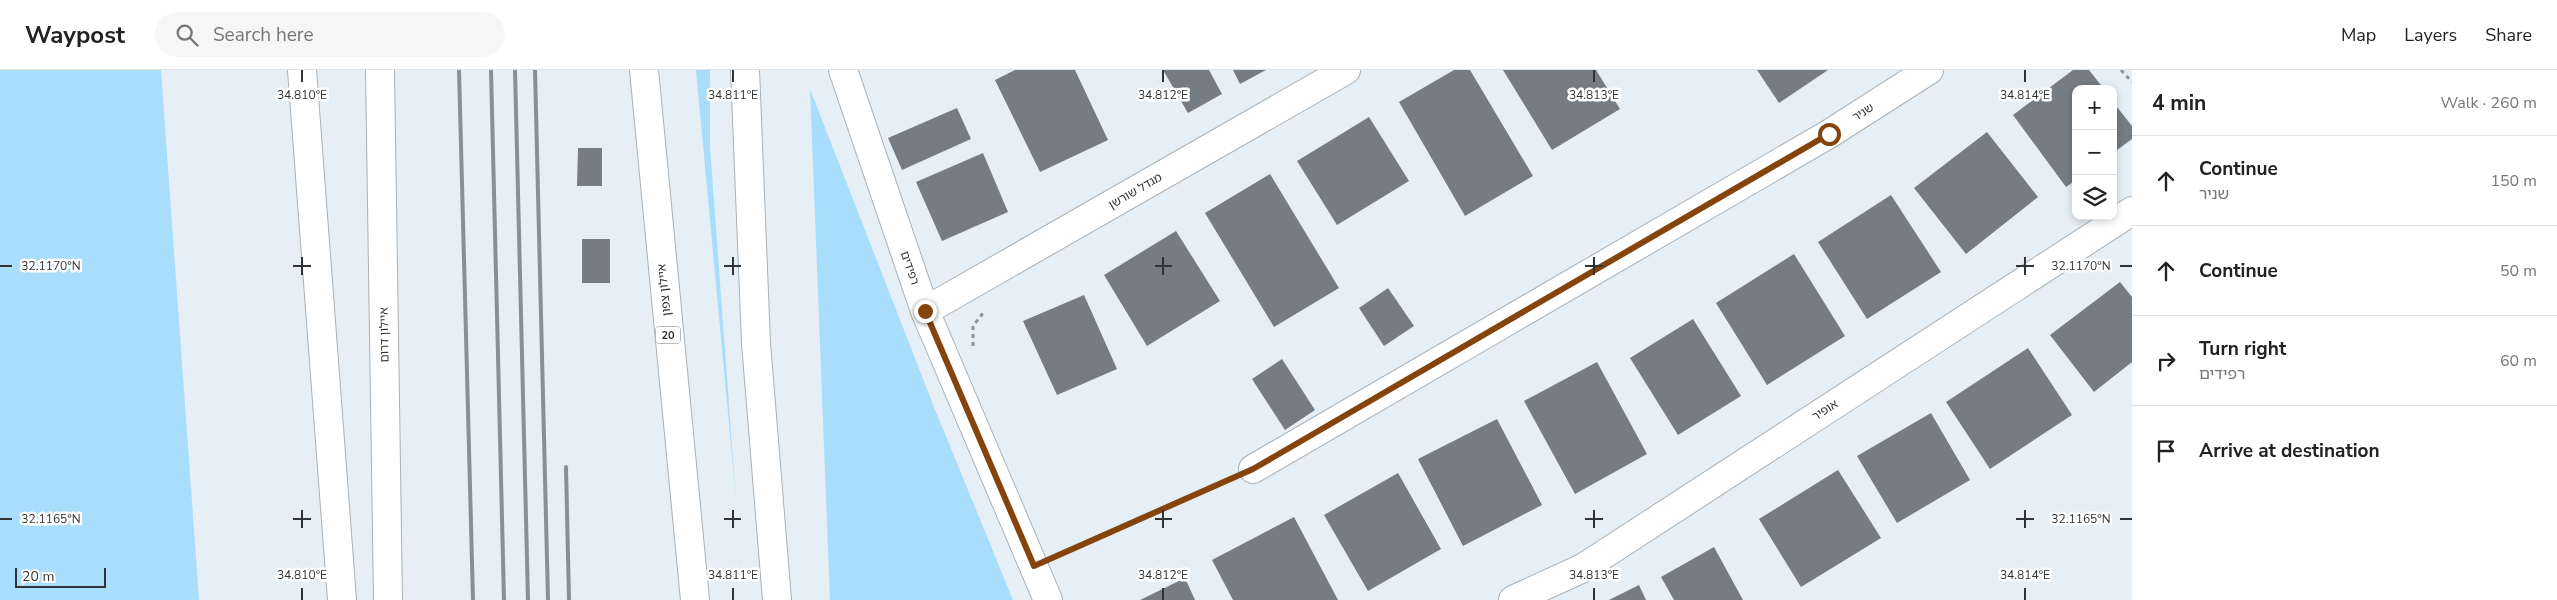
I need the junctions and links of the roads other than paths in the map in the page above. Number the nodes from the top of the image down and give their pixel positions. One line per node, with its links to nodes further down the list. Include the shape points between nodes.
1 (302, 70): 11 (main road)
2 (380, 70): 12 (main road, איילון דרום)
3 (644, 70): 13 (main road, איילון צפון / 20)
4 (745, 70): 14 (main road, via 756,343)
5 (844, 70): 9 (main road, רפידים)
6 (1346, 70): 9 (main road, מגדל שורשן)
7 (1929, 70): 10 (main road, שניר, via 1829,134)
8 (2132, 211): 16 (main road, אופיר, via 1583,568)
9 (925, 311): 15 (main road, רפידים)
10 (1253, 469)
11 (342, 600)
12 (388, 600)
13 (695, 600)
14 (777, 600)
15 (1048, 600)
16 (1513, 600)

